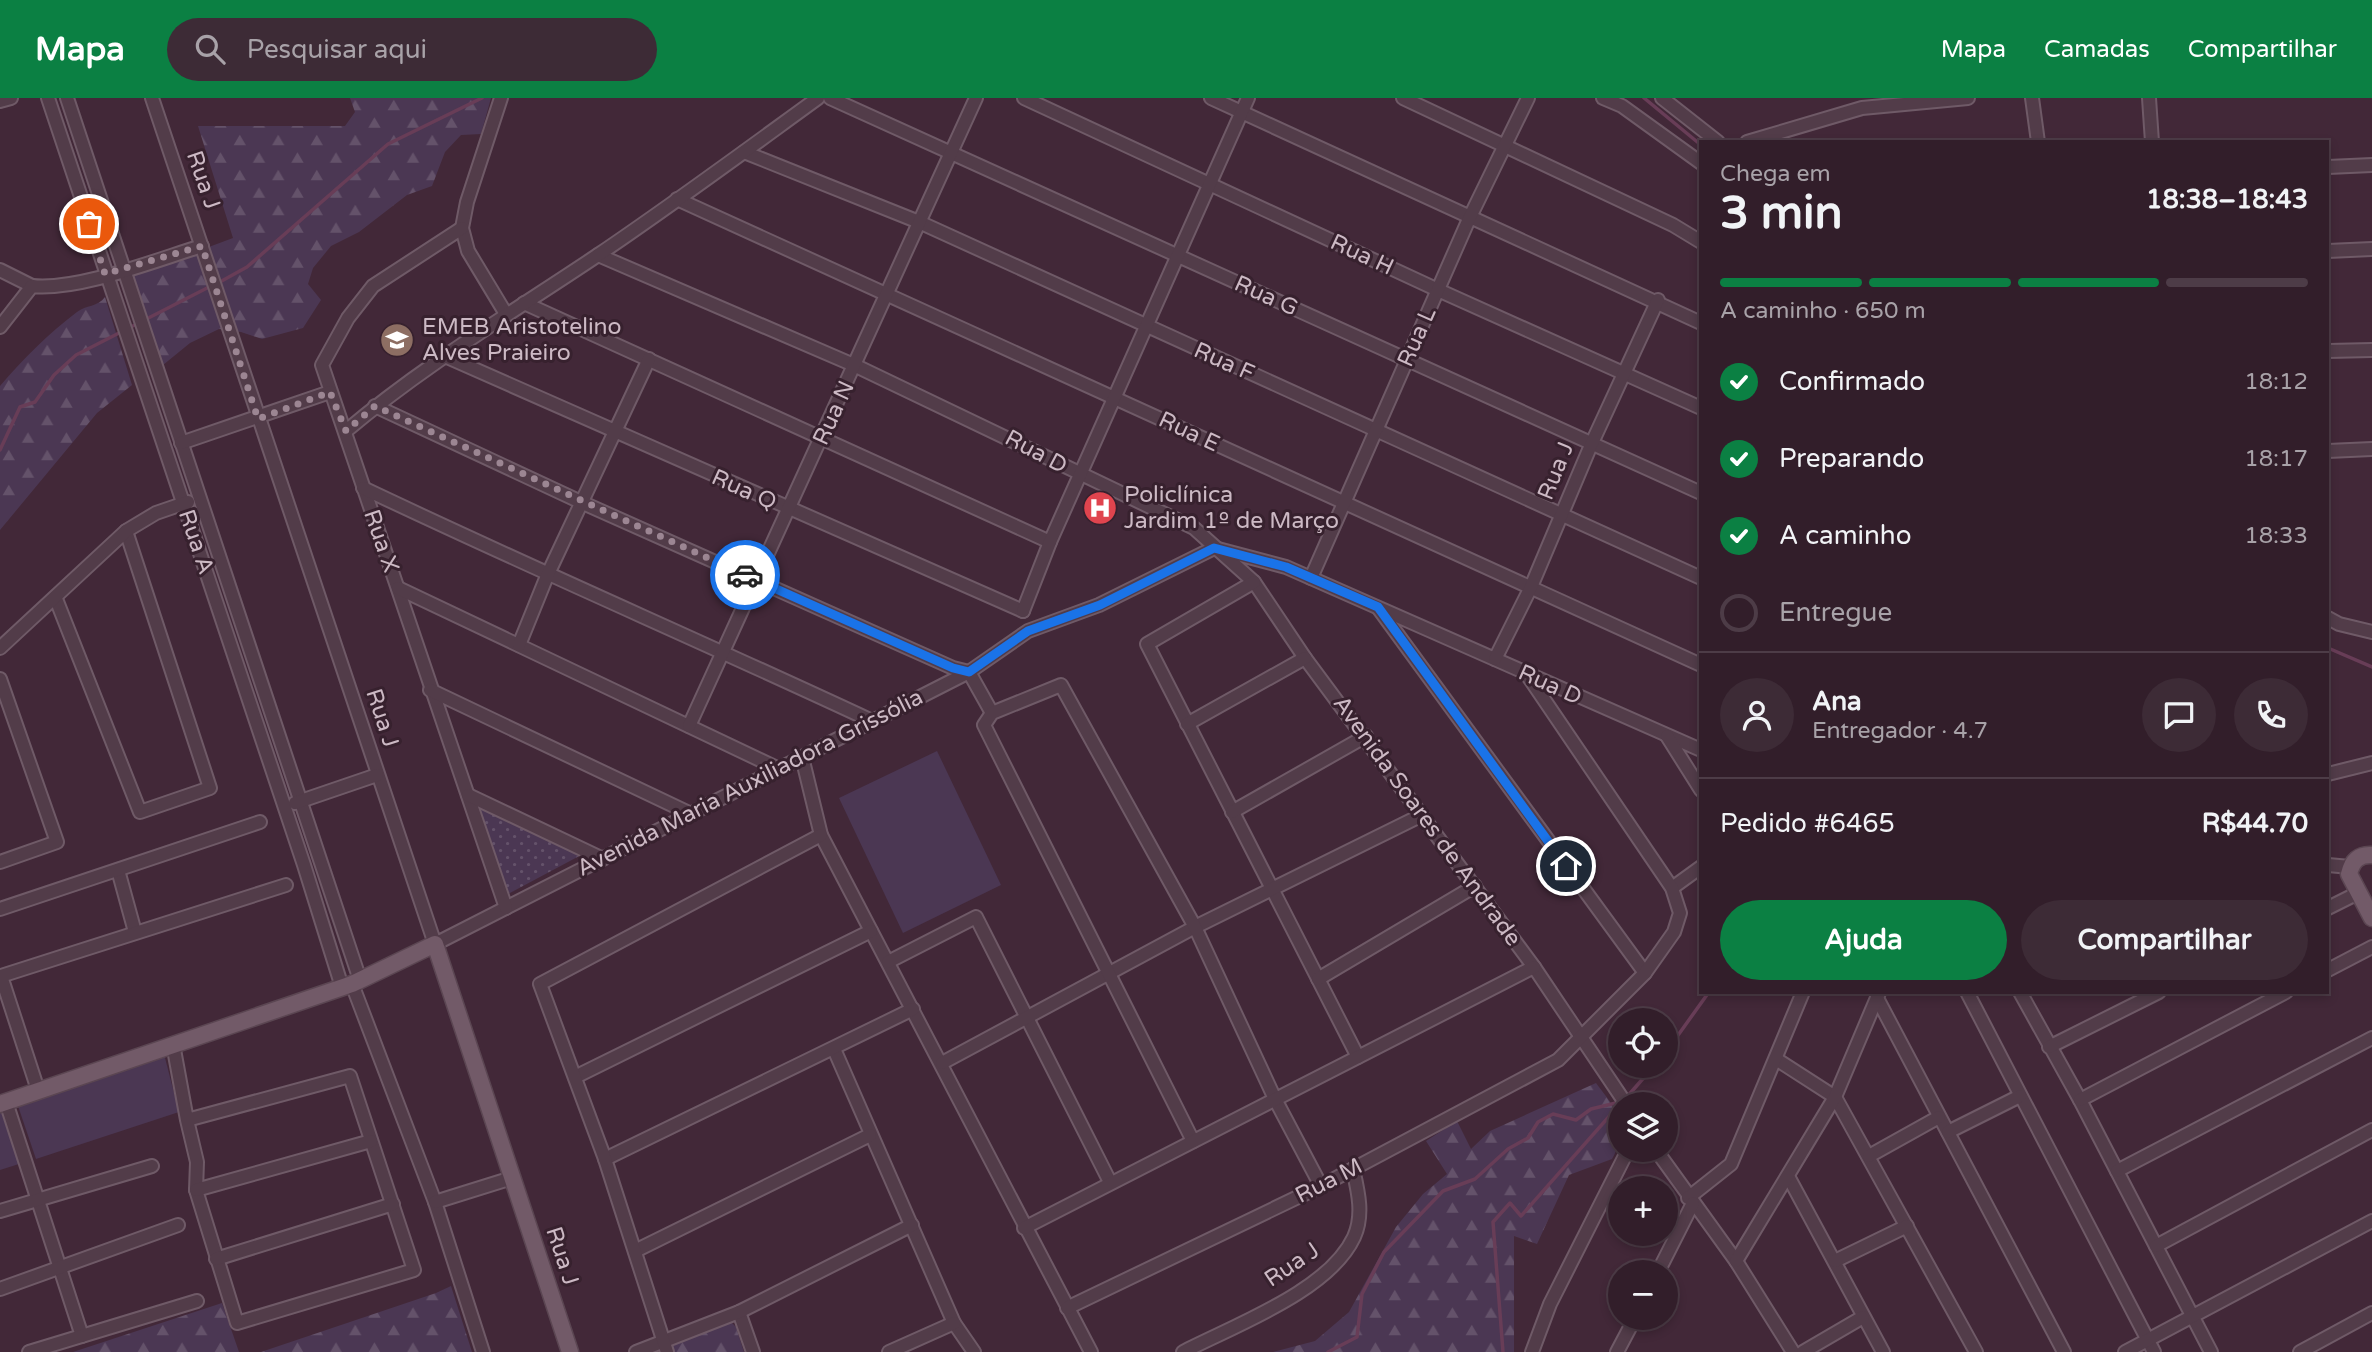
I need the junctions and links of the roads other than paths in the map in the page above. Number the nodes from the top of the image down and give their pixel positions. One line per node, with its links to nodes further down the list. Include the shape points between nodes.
1 (11, 98): 18 (street)
2 (48, 98): 44 (street, Rua A)
3 (67, 98): 44 (street, Rua A)
4 (152, 98): 38 (street, Rua J)
5 (818, 98): 27 (street)
6 (831, 98): 28 (street, Rua G)
7 (976, 98): 28 (street, Rua N)
8 (1024, 98): 32 (street, Rua H)
9 (1211, 98): 21 (street)
10 (1248, 98): 21 (street)
11 (1403, 98): 26 (street)
12 (1528, 98): 26 (street, Rua L)
13 (1603, 98): 29 (street, via 1622,106)
14 (1662, 98): 22 (street)
15 (1968, 98): 20 (street)
16 (2032, 98): 24 (street)
17 (2149, 98): 25 (street)
18 (0, 101)
19 (499, 102): 36 (street)
20 (1861, 103): 23 (street)
21 (1241, 112): 32 (street); 34 (street)
22 (1715, 140)
23 (1754, 140)
24 (2038, 140)
25 (2152, 140)
26 (1507, 145): 34 (street, Rua L); 37 (street)
27 (744, 152): 33 (street); 35 (street, Rua F)
28 (950, 155): 35 (street, Rua N); 42 (street, Rua G)
29 (1699, 162)
30 (2372, 165): 31 (street)
31 (2329, 167)
32 (1210, 184): 42 (street); 46 (street, Rua H)
33 (677, 199): 41 (street); 47 (street, Rua E)
34 (1469, 219): 46 (street, Rua L); 48 (street)
35 (919, 222): 47 (street, Rua N); 53 (street, Rua F)
36 (462, 228): 50 (street, via 468,251); 61 (street, Rua X, via 373,286 321,365)
37 (1699, 241)
38 (202, 246): 44 (street); 65 (street, Rua J)
39 (2372, 249): 40 (street)
40 (2329, 251)
41 (598, 255): 49 (street); 59 (street, Rua D)
42 (1177, 256): 53 (street); 58 (street, Rua G)
43 (0, 270): 45 (street)
44 (114, 272): 45 (street); 66 (street, Rua A, via 139,316); 69 (street, Rua A, via 121,323)
45 (32, 286): 52 (street)
46 (1438, 290): 58 (street, Rua L); 60 (street, Rua H)
47 (888, 294): 59 (street, Rua N); 62 (street, Rua E)
48 (1658, 300): 51 (street); 60 (street, Rua J)
49 (524, 303): 50 (street); 57 (street)
50 (506, 314): 56 (street)
51 (1699, 322)
52 (0, 327)
53 (1146, 327): 62 (street); 68 (street, Rua F)
54 (2372, 350): 55 (street)
55 (2329, 351)
56 (447, 357): 63 (street); 70 (street, Rua Q)
57 (649, 359): 70 (street); 71 (street)
58 (1406, 359): 68 (street, Rua L); 73 (street, Rua G)
59 (856, 366): 71 (street, Rua N); 76 (street, Rua D)
60 (1625, 374): 64 (street, Rua H); 73 (street, Rua J)
61 (330, 392): 65 (street); 67 (street, Rua X)
62 (1115, 399): 76 (street); 81 (street, Rua E)
63 (375, 406): 67 (street); 80 (street)
64 (1699, 407)
65 (258, 419): 72 (street); 123 (street, Rua J)
66 (175, 425): 69 (street); 72 (street, Rua A)
67 (346, 431): 77 (street, Rua X)
68 (1375, 431): 81 (street, Rua L); 84 (street, Rua F)
69 (158, 432): 82 (street, Rua A)
70 (616, 432): 80 (street); 83 (street, Rua Q)
71 (823, 438): 83 (street, Rua N); 86 (street)
72 (181, 443): 79 (street, Rua A)
73 (1591, 445): 78 (street, Rua G); 84 (street, Rua J)
74 (2372, 449): 75 (street)
75 (2329, 451)
76 (1079, 475): 86 (street); 87 (street, Rua D, via 1194,528)
77 (363, 488): 88 (street); 94 (street, Rua X)
78 (1699, 492)
79 (200, 498): 82 (street); 111 (street, Rua A)
80 (583, 503): 88 (street); 91 (street)
81 (1344, 503): 90 (street, Rua L); 93 (street, Rua E)
82 (183, 504): 85 (street); 113 (street, Rua A)
83 (789, 510): 91 (street, Rua N); 97 (street, Rua Q)
84 (1562, 516): 89 (street, Rua F); 93 (street, Rua J)
85 (125, 531): 95 (street); 95 (street, via 210,788 140,813)
86 (1050, 542): 97 (street)
87 (1214, 548): 90 (street, Rua D); 92 (street, Avenida Soares de Andrade); 99 (street, Avenida Maria Auxiliadora Grissólia, via 1100,605)
88 (547, 576): 101 (street); 103 (street)
89 (1699, 577)
90 (1311, 578): 96 (street, Rua D)
91 (755, 580): 103 (street, Rua N); 107 (street)
92 (1254, 583): 104 (street, Avenida Soares de Andrade); 115 (street, via 1147,645)
93 (1531, 587): 105 (street, Rua J); 106 (street, Rua E)
94 (398, 588): 101 (street); 110 (street, Rua X)
95 (56, 598): 102 (street)
96 (1378, 607): 105 (street, Rua D); 158 (street)
97 (1023, 611): 99 (street)
98 (2329, 618): 100 (street)
99 (1028, 631): 107 (street, Avenida Maria Auxiliadora Grissólia)
100 (2372, 632)
101 (519, 646): 116 (street)
102 (0, 648)
103 (723, 651): 114 (street); 116 (street, Rua N)
104 (1305, 658): 115 (street); 117 (street, Avenida Soares de Andrade)
105 (1495, 659): 108 (street, Rua D)
106 (1699, 664)
107 (969, 672): 112 (street); 114 (street, Avenida Maria Auxiliadora Grissólia)
108 (1528, 676): 118 (street, Rua D); 143 (street)
109 (0, 679): 136 (street, via 57,842)
110 (430, 690): 126 (street, Rua X); 130 (street)
111 (270, 709): 113 (street); 127 (street, Rua A)
112 (992, 713): 150 (street, via 1061,685); 159 (street, via 984,725)
113 (254, 715): 128 (street, Rua A)
114 (872, 721): 120 (street, Avenida Maria Auxiliadora Grissólia)
115 (1187, 724): 129 (street)
116 (689, 726): 122 (street)
117 (1366, 736): 129 (street); 131 (street, Avenida Soares de Andrade)
118 (1667, 736): 119 (street, Rua D); 125 (street)
119 (1699, 749)
120 (802, 757): 122 (street, Avenida Maria Auxiliadora Grissólia); 133 (street)
121 (2372, 763): 124 (street)
122 (779, 769): 130 (street, Avenida Maria Auxiliadora Grissólia)
123 (376, 775): 127 (street); 153 (street, Rua J)
124 (2329, 775)
125 (1699, 787)
126 (468, 795): 135 (street); 146 (street, Rua X)
127 (300, 801): 128 (street); 162 (street, Rua A)
128 (284, 806): 162 (street, Rua A)
129 (1232, 812): 144 (street)
130 (691, 814): 135 (street, Avenida Maria Auxiliadora Grissólia)
131 (1422, 815): 142 (street, Avenida Soares de Andrade); 144 (street)
132 (260, 822): 140 (street)
133 (821, 835): 151 (street); 179 (street, via 540,984)
134 (2372, 855): 138 (main road, via 2362,856)
135 (603, 859): 146 (street, Avenida Maria Auxiliadora Grissólia)
136 (0, 862)
137 (2329, 864): 138 (street)
138 (2350, 867): 145 (main road, via 2350,879)
139 (1699, 868): 143 (street)
140 (118, 870): 148 (street); 152 (street)
141 (286, 885): 152 (street)
142 (1475, 886): 156 (street, Avenida Soares de Andrade); 161 (street)
143 (1672, 888): 158 (street, Rua M, via 1680,913 1674,932)
144 (1273, 889): 150 (street); 161 (street)
145 (2358, 893): 147 (street); 149 (main road)
146 (506, 908): 153 (street, Avenida Maria Auxiliadora Grissólia)
147 (2329, 908)
148 (0, 909)
149 (2372, 918)
150 (1195, 927): 159 (street); 184 (street)
151 (871, 931): 155 (street); 179 (street)
152 (135, 932): 160 (street)
153 (435, 944): 162 (main road); 201 (main road, Rua J)
154 (2372, 947): 157 (street)
155 (888, 962): 169 (street); 170 (street, via 976,917)
156 (1534, 967): 172 (street, Avenida Soares de Andrade); 176 (street)
157 (2329, 969)
158 (1645, 973): 172 (street, Rua M)
159 (1109, 974): 170 (street); 193 (street)
160 (1, 975): 180 (street)
161 (1318, 979): 176 (street)
162 (351, 984): 173 (main road); 208 (street, Rua A)
163 (1802, 994): 177 (street)
164 (1968, 994): 182 (street)
165 (2021, 994): 174 (street)
166 (2155, 994): 174 (street)
167 (2282, 994): 185 (street)
168 (1878, 995): 183 (street); 187 (street)
169 (913, 1009): 175 (street); 178 (street)
170 (1027, 1016): 178 (street); 203 (street)
171 (2372, 1038): 200 (street)
172 (1582, 1039): 181 (street, Avenida Soares de Andrade); 199 (street, Rua M, via 1558,1060)
173 (173, 1044): 180 (main road); 188 (street)
174 (2049, 1048): 185 (street)
175 (834, 1049): 191 (street); 195 (street)
176 (1358, 1057): 184 (street)
177 (1776, 1059): 183 (street); 207 (street, via 1731,1164)
178 (942, 1063): 215 (street)
179 (575, 1077): 195 (street)
180 (38, 1090): 186 (main road)
181 (1617, 1092)
182 (2020, 1096): 190 (street); 233 (street)
183 (1836, 1097): 194 (street); 202 (street)
184 (1275, 1099): 193 (street); 204 (street)
185 (2080, 1100): 200 (street)
186 (3, 1103): 206 (street)
187 (1938, 1117): 190 (street); 194 (street)
188 (187, 1120): 192 (street, via 350,1076); 205 (street, via 197,1162)
189 (2372, 1130): 216 (street)
190 (1948, 1132): 250 (street)
191 (870, 1135): 213 (street); 217 (street)
192 (372, 1140): 205 (street); 209 (street)
193 (1193, 1141): 203 (street)
194 (1869, 1156): 214 (street)
195 (605, 1159): 217 (street)
196 (1622, 1162): 244 (street, via 1550,1304)
197 (1664, 1162): 207 (street)
198 (152, 1166): 206 (street)
199 (1353, 1169): 204 (street, Rua M); 243 (street, Rua J, via 1361,1200 1355,1235 1342,1257 1307,1288)
200 (2117, 1171): 216 (street)
201 (512, 1178): 208 (street); 237 (main road, Rua J)
202 (1788, 1178): 220 (street); 221 (street)
203 (1110, 1182): 215 (street)
204 (1321, 1186): 225 (street, Rua M)
205 (195, 1190): 218 (street)
206 (37, 1199): 210 (street); 222 (street)
207 (1691, 1200): 219 (street); 220 (street)
208 (435, 1202): 236 (street, Rua A)
209 (393, 1205): 218 (street); 218 (street, via 414,1270 237,1323)
210 (0, 1211)
211 (2372, 1221): 228 (street)
212 (178, 1225): 222 (street)
213 (912, 1225): 226 (street); 230 (street)
214 (1907, 1226): 221 (street); 249 (street)
215 (1024, 1228): 225 (street)
216 (2156, 1246): 228 (street)
217 (635, 1251): 234 (street)
218 (216, 1259)
219 (1664, 1260)
220 (1737, 1261): 246 (street)
221 (1835, 1261): 229 (street)
222 (58, 1268): 223 (street); 232 (street)
223 (0, 1289)
224 (197, 1301): 232 (street)
225 (1068, 1308): 242 (street)
226 (739, 1312): 234 (street); 239 (street)
227 (2372, 1313): 254 (street)
228 (2193, 1316): 233 (street); 253 (street)
229 (1863, 1317): 247 (street); 248 (street)
230 (954, 1324): 240 (street); 241 (street)
231 (1629, 1330): 245 (street)
232 (82, 1336): 235 (street)
233 (2148, 1340): 251 (street); 252 (street)
234 (666, 1348): 238 (street)
235 (29, 1352)
236 (483, 1352)
237 (570, 1352)
238 (636, 1352)
239 (752, 1352)
240 (889, 1352)
241 (974, 1352)
242 (1091, 1352)
243 (1184, 1352)
244 (1532, 1352)
245 (1618, 1352)
246 (1793, 1352)
247 (1802, 1352)
248 (1882, 1352)
249 (1976, 1352)
250 (2064, 1352)
251 (2125, 1352)
252 (2154, 1352)
253 (2211, 1352)
254 (2300, 1352)

